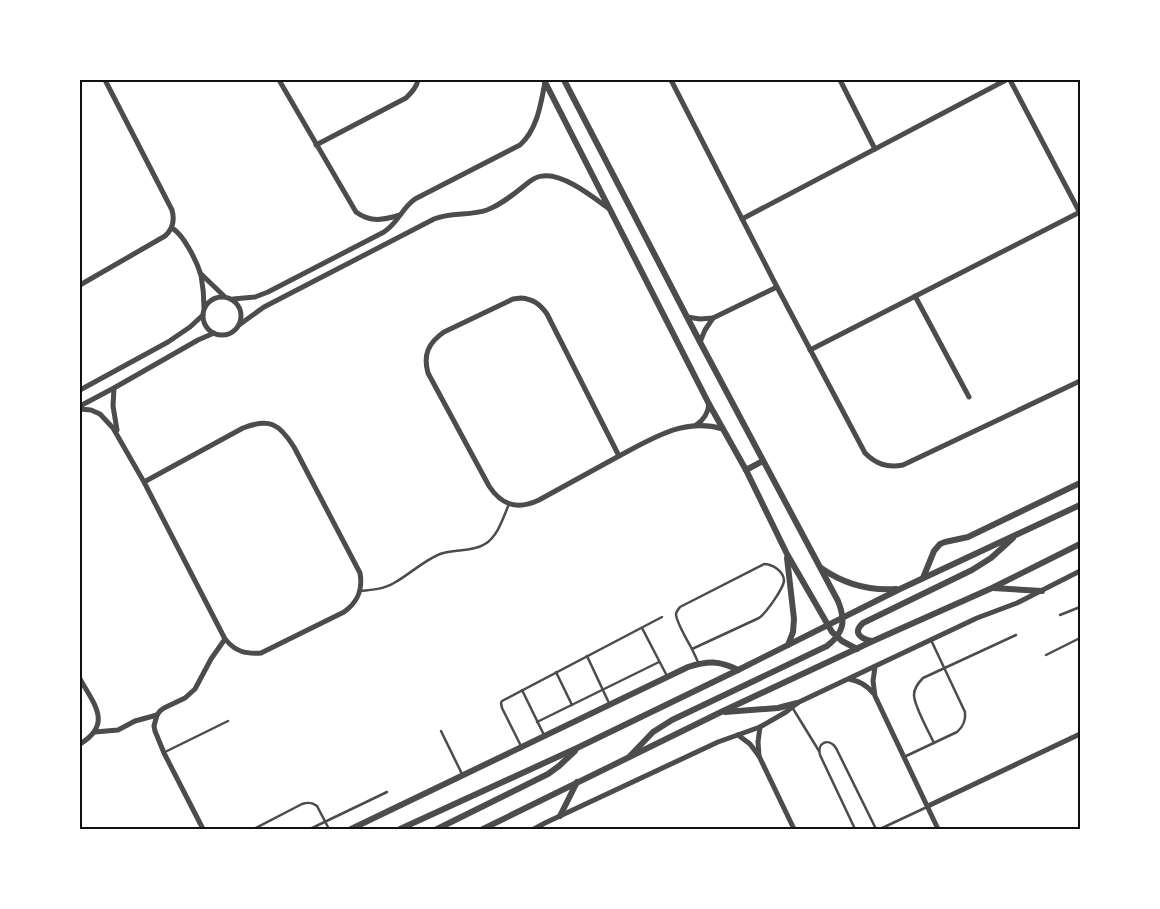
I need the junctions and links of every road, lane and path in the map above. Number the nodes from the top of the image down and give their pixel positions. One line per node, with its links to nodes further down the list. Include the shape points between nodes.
1 (105, 80): 16 (street, via 172,210)
2 (279, 80): 10 (street)
3 (418, 80): 10 (street, via 406,98)
4 (564, 80): 24 (street)
5 (671, 80): 15 (street)
6 (840, 80): 11 (street)
7 (1006, 80): 11 (street)
8 (1010, 80): 13 (street)
9 (545, 81): 12 (street); 14 (street, via 535,123 526,140 415,199)
10 (316, 145): 14 (street, via 362,217 376,220)
11 (875, 149): 15 (street)
12 (612, 212): 26 (street, via 566,181 544,175 497,206 479,213 442,216 426,223 264,308); 34 (street)
13 (1080, 212): 21 (street)
14 (400, 215): 22 (street, via 384,232 268,292)
15 (742, 219): 19 (street)
16 (172, 228): 17 (street, via 185,240); 18 (street, via 165,236)
17 (200, 273): 20 (street); 23 (street)
18 (80, 284)
19 (777, 286): 25 (street); 29 (street)
20 (224, 296): 22 (street); 23 (street, via 212,299)
21 (916, 296): 29 (street); 33 (street)
22 (233, 299): 26 (street, via 242,314)
23 (204, 312): 27 (street, via 206,326); 32 (street, via 168,342)
24 (687, 317): 25 (street); 28 (street)
25 (712, 318): 28 (street)
26 (239, 325): 27 (street, via 231,333)
27 (214, 333): 31 (street)
28 (700, 342): 40 (street)
29 (810, 350): 30 (street, via 865,453 876,462 889,466 903,465)
30 (1080, 381)
31 (114, 388): 35 (street); 38 (street, via 113,415)
32 (80, 390)
33 (970, 397)
34 (710, 404): 36 (street, via 707,414); 37 (street)
35 (80, 407): 38 (street, via 100,414)
36 (696, 426): 37 (street); 39 (street, via 672,430)
37 (723, 429): 41 (street)
38 (118, 436): 42 (street)
39 (619, 456): 44 (street, via 530,504); 44 (street, via 543,307 529,299 513,299 437,337 426,358 428,373 489,486 494,494)
40 (763, 460): 41 (street); 49 (street)
41 (746, 470): 48 (street)
42 (144, 482): 54 (street, via 243,428 256,423 278,427 294,447 360,573); 65 (street)
43 (1080, 483): 51 (street, via 968,537 940,544)
44 (509, 504): 54 (lane, via 492,539 484,545 440,554 394,584)
45 (1080, 505): 46 (street)
46 (1018, 534): 51 (street); 67 (street, via 972,570 863,622 858,629 860,636)
47 (1080, 544): 52 (street)
48 (787, 554): 60 (street); 68 (street, via 794,619)
49 (820, 568): 53 (street, via 852,584); 59 (street)
50 (1080, 571): 55 (street)
51 (924, 578): 53 (street)
52 (992, 588): 55 (street); 67 (street)
53 (900, 589): 59 (street)
54 (360, 591): 65 (street, via 344,612 261,653 241,651)
55 (1042, 591): 66 (street)
56 (1080, 607): 57 (lane)
57 (1060, 615)
58 (662, 617): 61 (lane)
59 (843, 617): 60 (street); 63 (street)
60 (828, 625): 63 (street); 68 (street)
61 (642, 628): 72 (lane); 73 (lane)
62 (1016, 635): 76 (lane)
63 (837, 637): 70 (street); 104 (street, via 821,650 672,720 653,732)
64 (1080, 638): 71 (lane)
65 (226, 639): 89 (street, via 211,658 196,689)
66 (931, 640): 75 (street); 76 (lane)
67 (873, 641): 70 (street)
68 (788, 645): 77 (street)
69 (692, 649): 69 (lane, via 676,616 680,607 762,564 770,564 780,572 783,584 763,615); 74 (lane)
70 (857, 649): 88 (street)
71 (1046, 655)
72 (587, 656): 78 (lane); 83 (lane)
73 (659, 662): 79 (lane); 83 (lane)
74 (698, 664): 77 (street, via 718,663); 79 (street)
75 (875, 666): 81 (street); 84 (street)
76 (944, 668): 98 (lane, via 923,678 914,691 914,701); 98 (lane, via 965,712 964,721 957,732)
77 (738, 670): 101 (street)
78 (556, 672): 82 (lane); 85 (lane)
79 (667, 677): 86 (street)
80 (80, 679): 94 (street, via 97,711)
81 (848, 679): 84 (street, via 866,686); 87 (street)
82 (522, 690): 91 (lane); 100 (lane, via 501,703)
83 (603, 690): 85 (lane); 86 (lane)
84 (875, 696): 106 (street)
85 (572, 705): 91 (lane)
86 (610, 705): 97 (street)
87 (795, 705): 88 (street); 92 (street); 102 (lane)
88 (721, 712): 104 (street)
89 (157, 715): 94 (street, via 118,730); 103 (street, via 154,726)
90 (228, 721): 103 (lane)
91 (537, 722): 97 (lane)
92 (760, 727): 96 (street); 105 (street)
93 (441, 731): 107 (lane)
94 (95, 732): 99 (street)
95 (1080, 734): 110 (street)
96 (738, 735): 105 (street); 111 (street)
97 (544, 736): 100 (street)
98 (934, 743): 106 (lane)
99 (80, 744)
100 (522, 747): 107 (street)
101 (577, 748): 119 (street); 120 (street, via 548,774)
102 (819, 751): 125 (lane); 126 (lane, via 820,746 829,742 836,748)
103 (164, 753): 114 (street)
104 (630, 756): 108 (street)
105 (759, 756): 124 (street)
106 (904, 757): 110 (street)
107 (463, 775): 118 (street)
108 (577, 782): 111 (street); 121 (street)
109 (387, 792): 112 (lane)
110 (928, 806): 127 (lane); 128 (street)
111 (560, 816): 113 (street)
112 (326, 822): 115 (lane, via 316,806 308,802); 116 (lane); 117 (lane)
113 (544, 823): 122 (street); 123 (street)
114 (203, 829)
115 (254, 829)
116 (310, 829)
117 (329, 829)
118 (351, 829)
119 (400, 829)
120 (437, 829)
121 (483, 829)
122 (534, 829)
123 (543, 829)
124 (794, 829)
125 (855, 829)
126 (876, 829)
127 (880, 829)
128 (938, 829)

